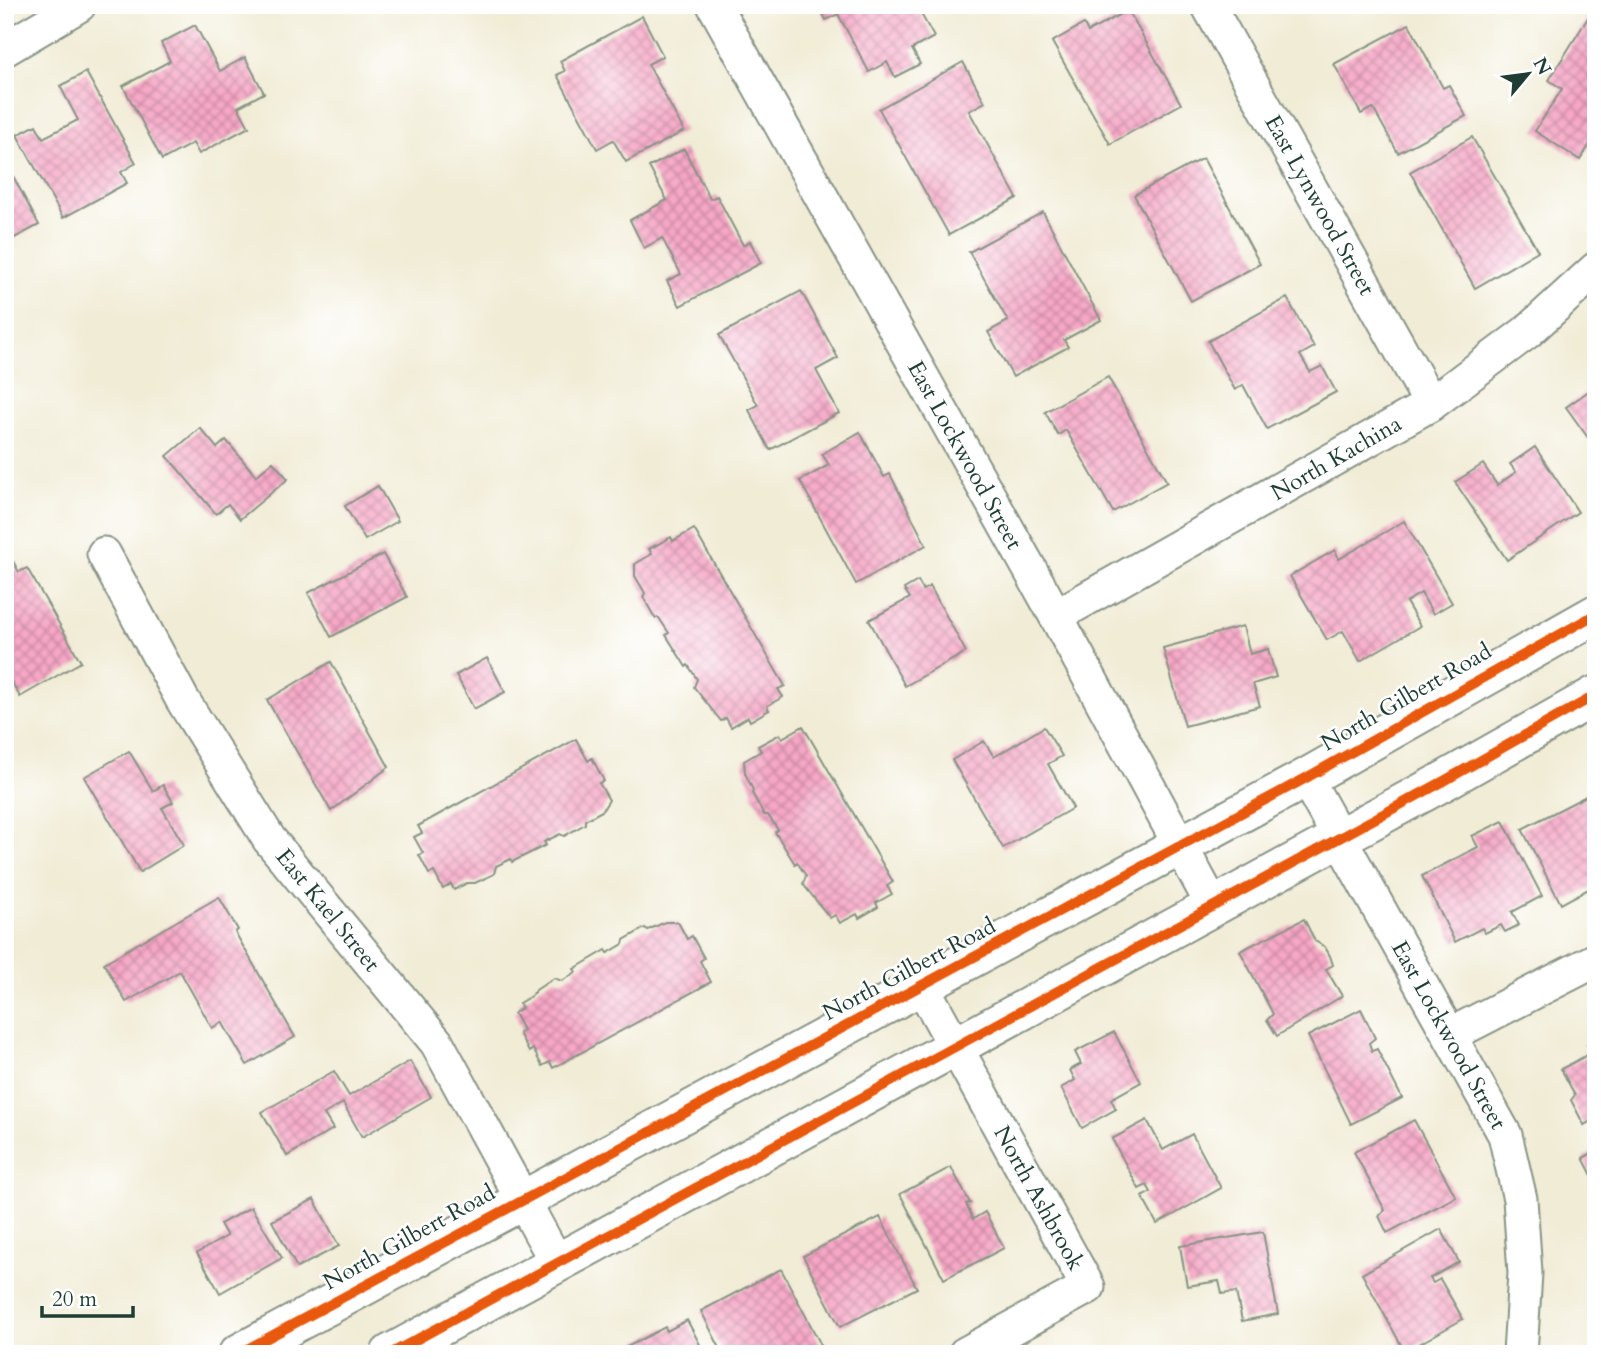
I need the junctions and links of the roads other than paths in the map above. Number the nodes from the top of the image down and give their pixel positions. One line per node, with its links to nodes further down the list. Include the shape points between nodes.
1 (79, 5): 4 (street)
2 (714, 5): 9 (street, East Lockwood Street)
3 (1208, 5): 6 (street, East Lynwood Street)
4 (5, 49)
5 (1596, 269): 6 (street, North Kachina, via 1527,332)
6 (1431, 404): 9 (street, North Kachina)
7 (104, 554): 19 (street, East Kael Street, via 182,699 269,839 436,1043)
8 (1596, 614): 11 (main road, North Gilbert Road)
9 (1056, 616): 13 (street, East Lockwood Street)
10 (1596, 695): 12 (main road)
11 (1306, 778): 12 (street, East Lockwood Street); 13 (main road, North Gilbert Road)
12 (1338, 837): 14 (main road); 17 (street, East Lockwood Street)
13 (1181, 846): 14 (street, East Lockwood Street); 16 (main road, North Gilbert Road)
14 (1213, 906): 18 (main road)
15 (1596, 960): 17 (street)
16 (922, 986): 18 (street, North Ashbrook); 19 (main road, North Gilbert Road)
17 (1450, 1035): 24 (street, East Lockwood Street, via 1505,1135 1520,1199 1525,1273)
18 (955, 1045): 20 (main road); 23 (street, North Ashbrook, via 1088,1287)
19 (522, 1199): 20 (street, East Kael Street); 21 (main road, North Gilbert Road)
20 (557, 1263): 22 (main road)
21 (238, 1354)
22 (390, 1354)
23 (965, 1354)
24 (1520, 1354)

